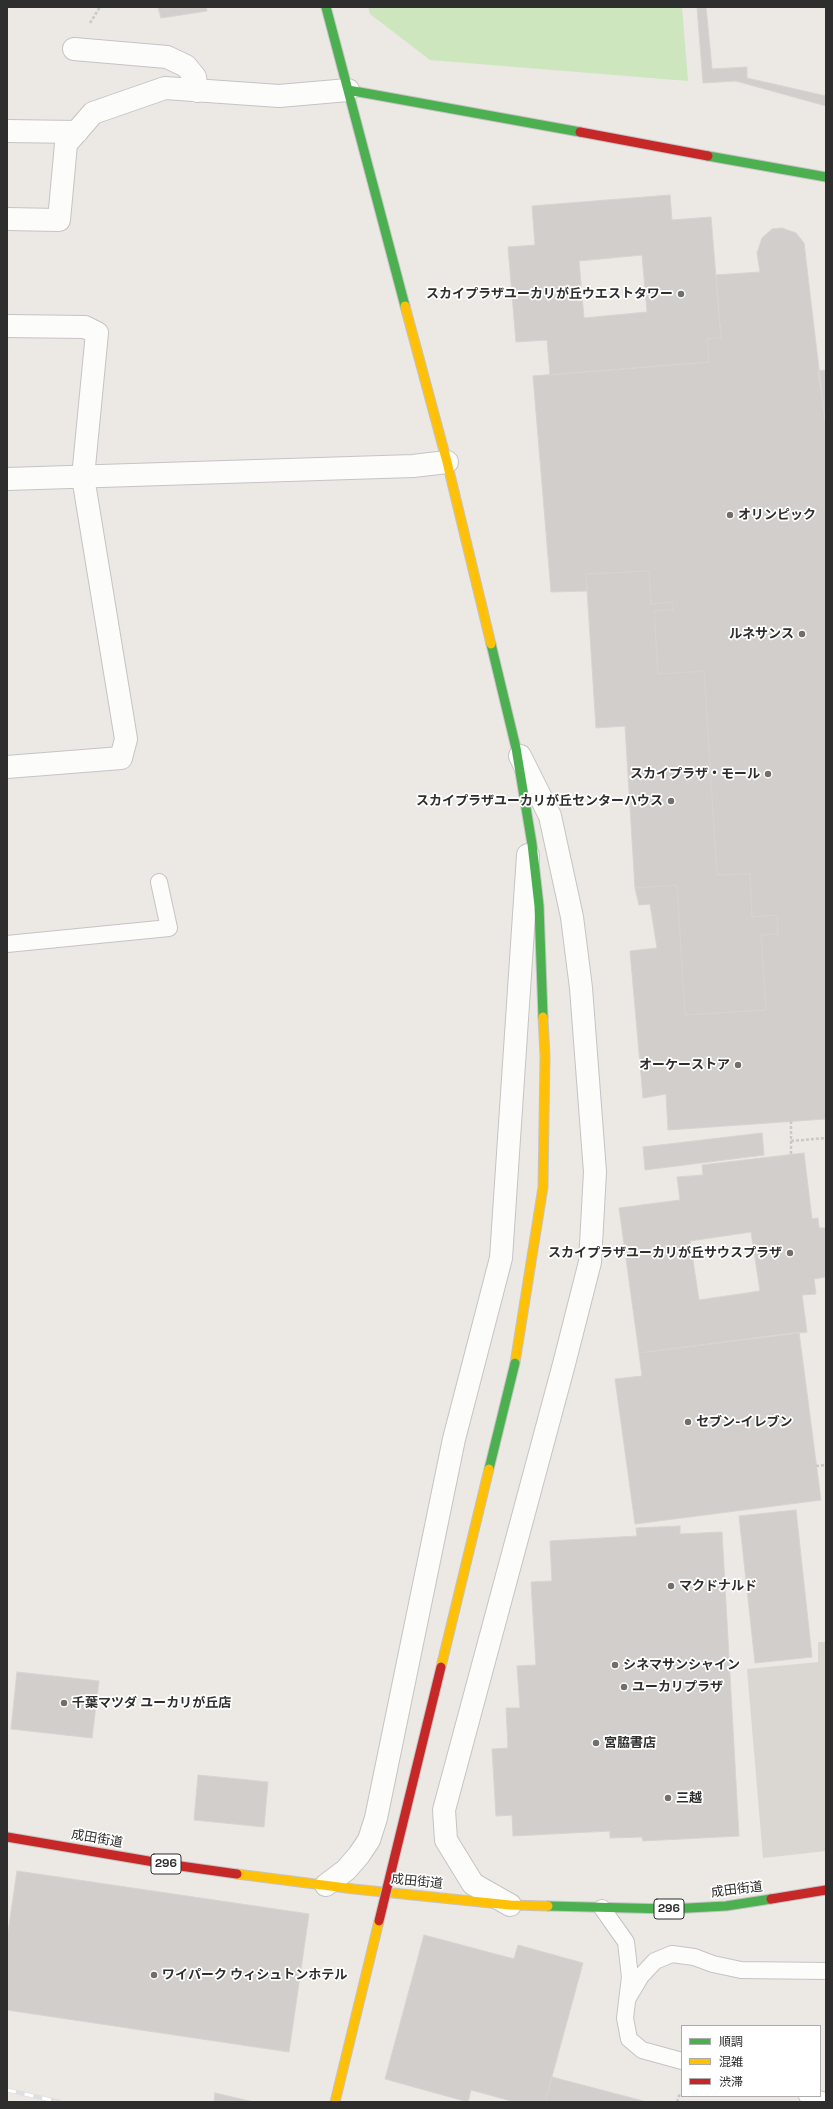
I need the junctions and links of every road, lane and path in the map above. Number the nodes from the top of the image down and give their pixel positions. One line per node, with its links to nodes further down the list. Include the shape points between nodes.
1 (326, 7): 3 (main road)
2 (74, 49): 4 (street, via 166,57 186,66 195,77)
3 (348, 90): 4 (street, via 280,96); 7 (main road); 10 (main road)
4 (197, 91): 6 (street, via 165,88 93,113)
5 (7, 131): 6 (street)
6 (77, 132): 8 (street, via 66,144 58,220)
7 (826, 177)
8 (7, 219)
9 (7, 326): 11 (street, via 85,327 97,333)
10 (447, 462): 11 (street, via 414,466); 13 (main road)
11 (83, 477): 12 (street); 14 (street, via 126,739 121,758)
12 (7, 479)
13 (516, 748): 15 (main road); 27 (street, via 550,816 572,917 581,988 595,1172 590,1262 444,1810 446,1840 473,1884)
14 (7, 767)
15 (532, 844): 25 (street, via 527,858 501,1258 454,1439 374,1825 369,1840 359,1855 346,1870); 35 (main road, bridge, via 539,906 545,1056 543,1187 515,1363)
16 (159, 882): 17 (lane, via 169,928)
17 (7, 944)
18 (791, 1121): 20 (path)
19 (826, 1138): 20 (path)
20 (791, 1141): 21 (path)
21 (791, 1154)
22 (826, 1465): 23 (path)
23 (816, 1466)
24 (7, 1836): 25 (main road, 成田街道 / 296, via 166,1864)
25 (326, 1885): 27 (main road, 成田街道 / 296)
26 (826, 1890): 28 (main road, 成田街道 / 296, via 726,1906 670,1909)
27 (510, 1905): 28 (main road, 成田街道 / 296)
28 (602, 1908): 30 (lane, via 626,1942 630,1977)
29 (826, 1971): 30 (lane, via 741,1970 694,1957 672,1954 655,1961 641,1976)
30 (628, 1998): 31 (lane, via 625,2018 629,2039 642,2050)
31 (681, 2061)
32 (680, 2093): 36 (path)
33 (811, 2097): 34 (lane)
34 (826, 2101)
35 (335, 2102)
36 (677, 2102)

